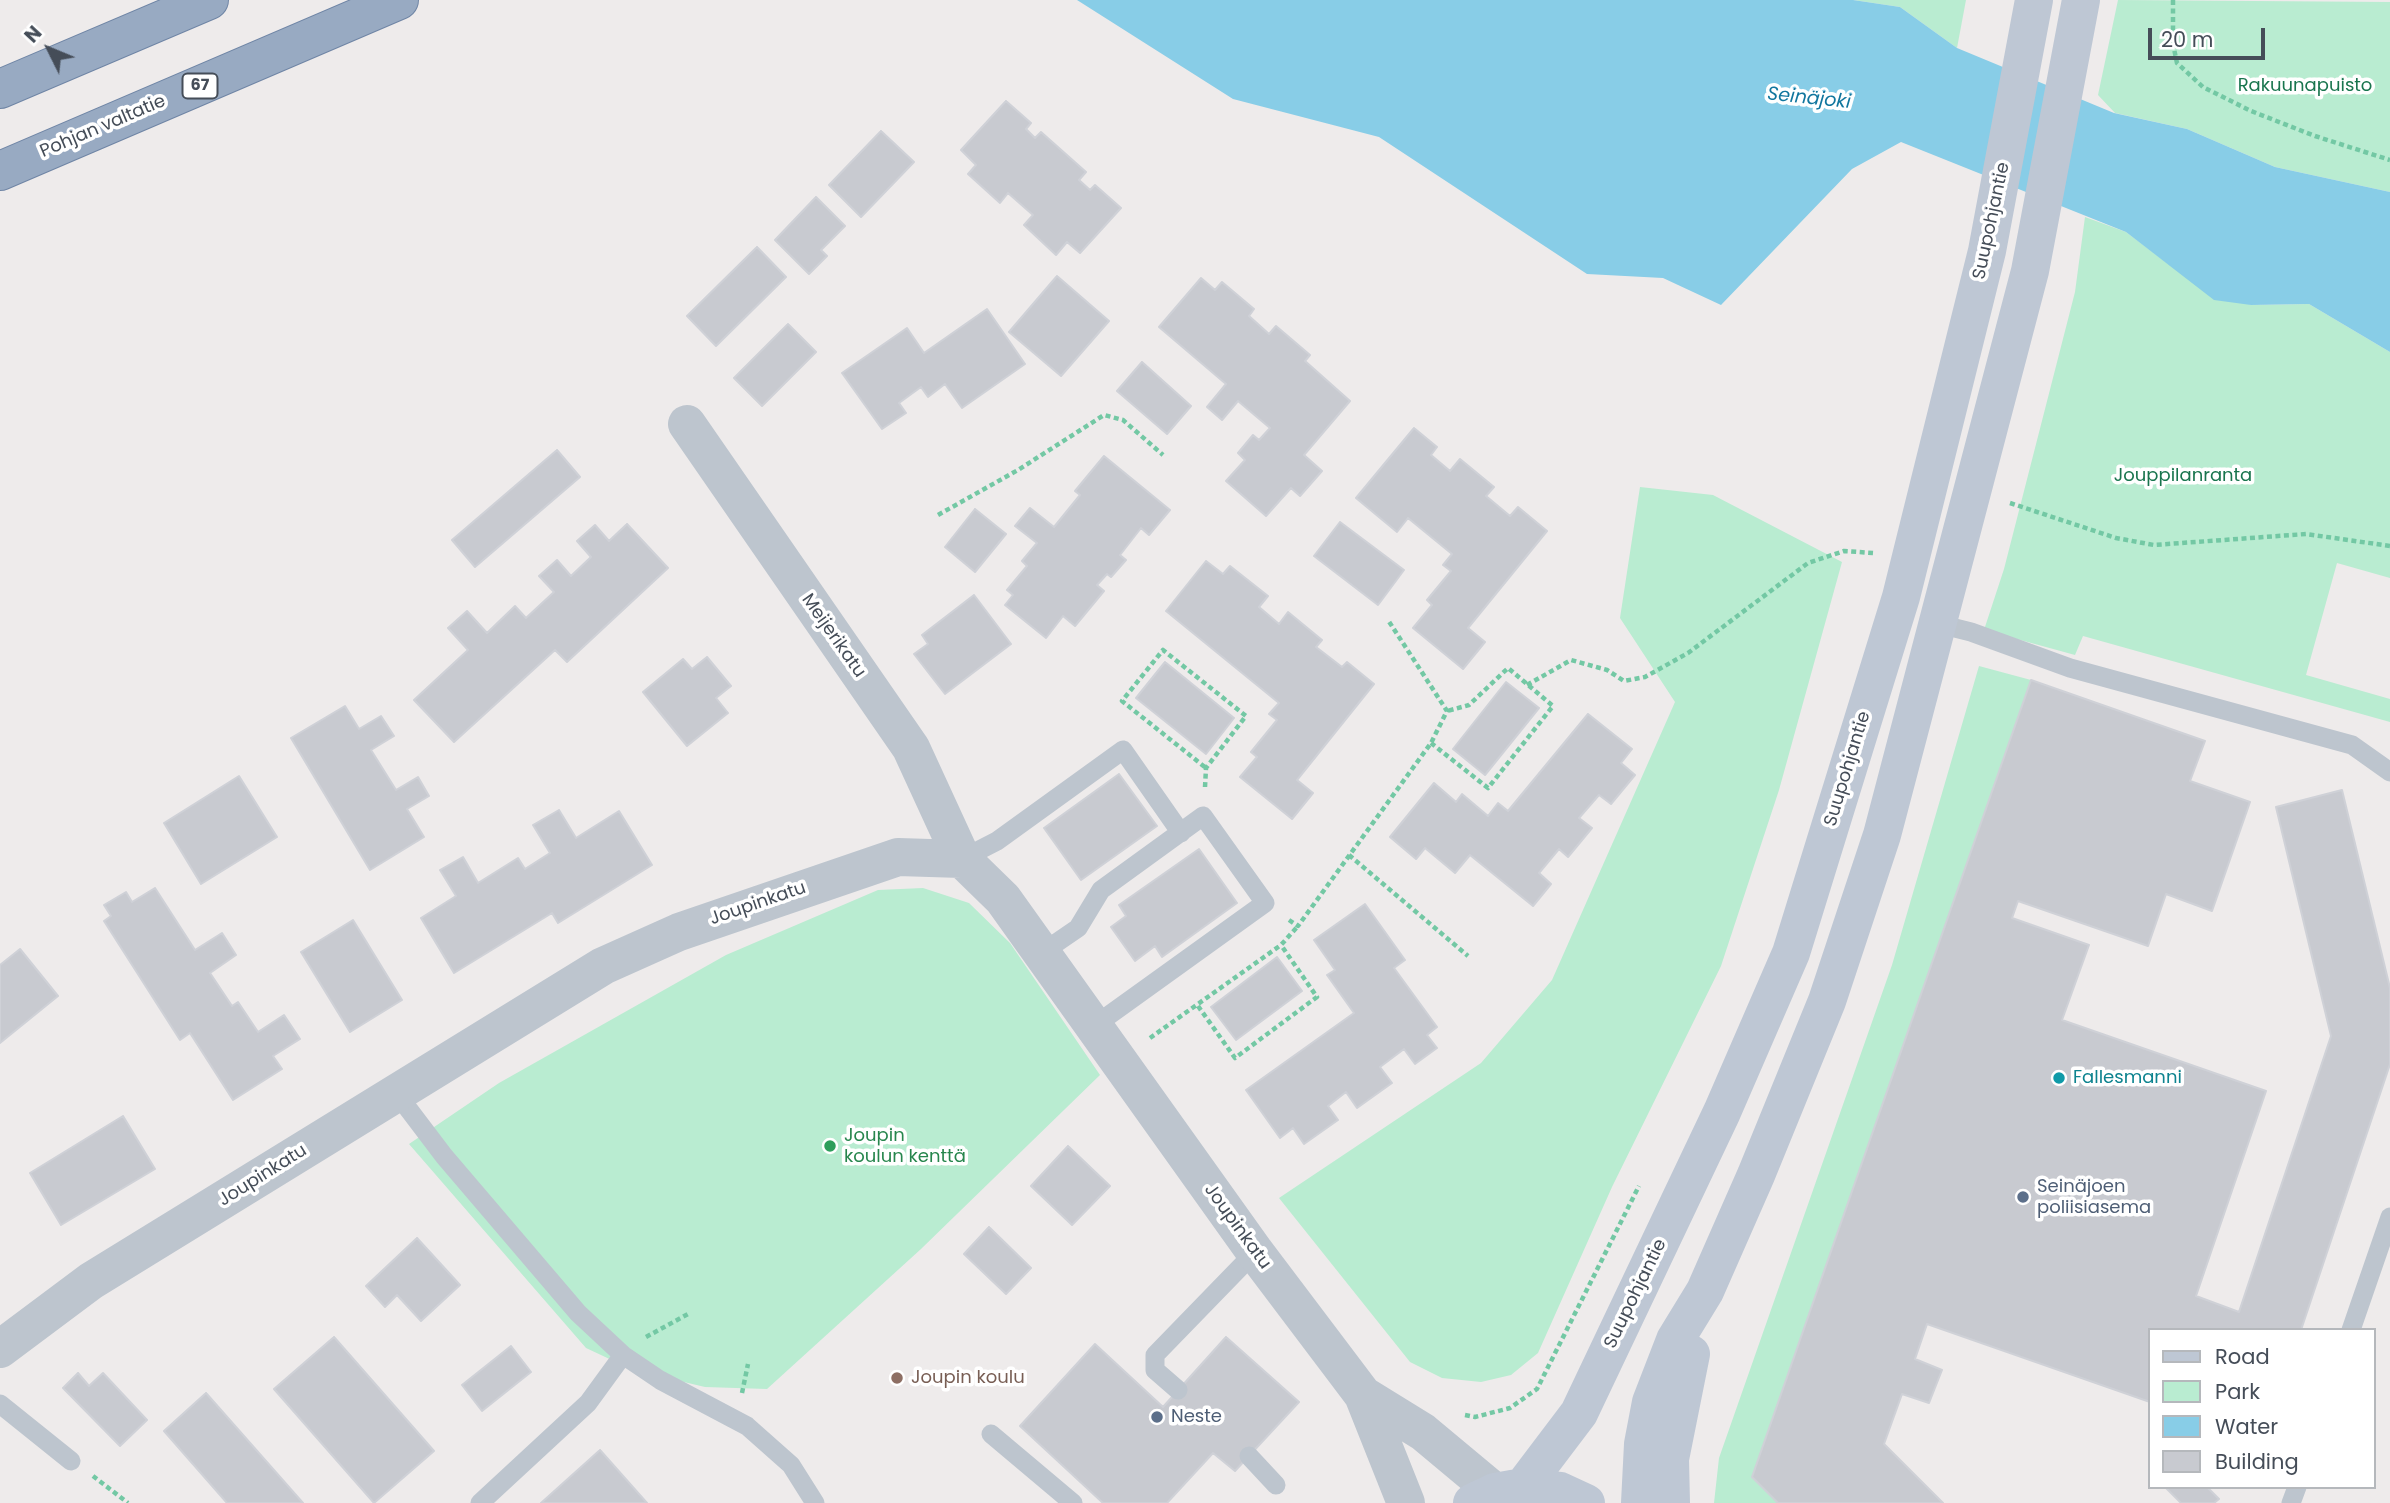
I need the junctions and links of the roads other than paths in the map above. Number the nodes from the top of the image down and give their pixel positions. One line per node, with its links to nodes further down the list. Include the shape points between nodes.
1 (209, 0): 5 (highway)
2 (399, 0): 6 (highway, Pohjan valtatie / 67)
3 (2034, 0): 28 (main road, Suupohjantie, via 1987,251 1901,597 1791,953 1722,1112 1579,1413)
4 (2081, 3): 8 (main road, via 2030,271)
5 (0, 89)
6 (0, 171)
7 (687, 424): 11 (street, Meijerikatu, via 911,748)
8 (1939, 624): 9 (lane, via 2070,668 2352,745); 17 (main road, via 1882,835 1827,1001)
9 (2390, 772)
10 (1181, 832): 11 (lane, via 1123,750 997,841); 12 (lane, via 1101,890 1079,928); 13 (lane, via 1203,816 1265,903)
11 (962, 859): 12 (street, Joupinkatu, via 1003,899); 14 (street, Joupinkatu, via 898,858 679,932 603,966)
12 (1043, 952): 13 (street, Joupinkatu)
13 (1094, 1026): 16 (street, Joupinkatu)
14 (397, 1094): 19 (street, Joupinkatu, via 91,1281); 20 (lane, via 578,1312)
15 (2390, 1217): 18 (lane)
16 (1255, 1252): 21 (lane, via 1155,1355 1155,1370); 22 (street, Joupinkatu)
17 (1705, 1291): 34 (main road, via 1675,1340 1651,1402); 35 (main road, via 1676,1418 1670,1459)
18 (2352, 1328)
19 (0, 1349)
20 (624, 1355): 29 (lane, via 588,1403); 30 (lane, via 660,1380 747,1426 791,1465)
21 (1178, 1390)
22 (1363, 1395): 28 (street, Joupinkatu, via 1423,1433); 32 (street, Joupinkatu)
23 (0, 1404): 26 (lane)
24 (991, 1434): 31 (lane)
25 (1249, 1456): 27 (lane)
26 (71, 1461)
27 (1276, 1485)
28 (1496, 1494): 33 (main road, via 1560,1491)
29 (480, 1503)
30 (815, 1503)
31 (1073, 1503)
32 (1406, 1503)
33 (1586, 1503)
34 (1640, 1503)
35 (1671, 1503)

